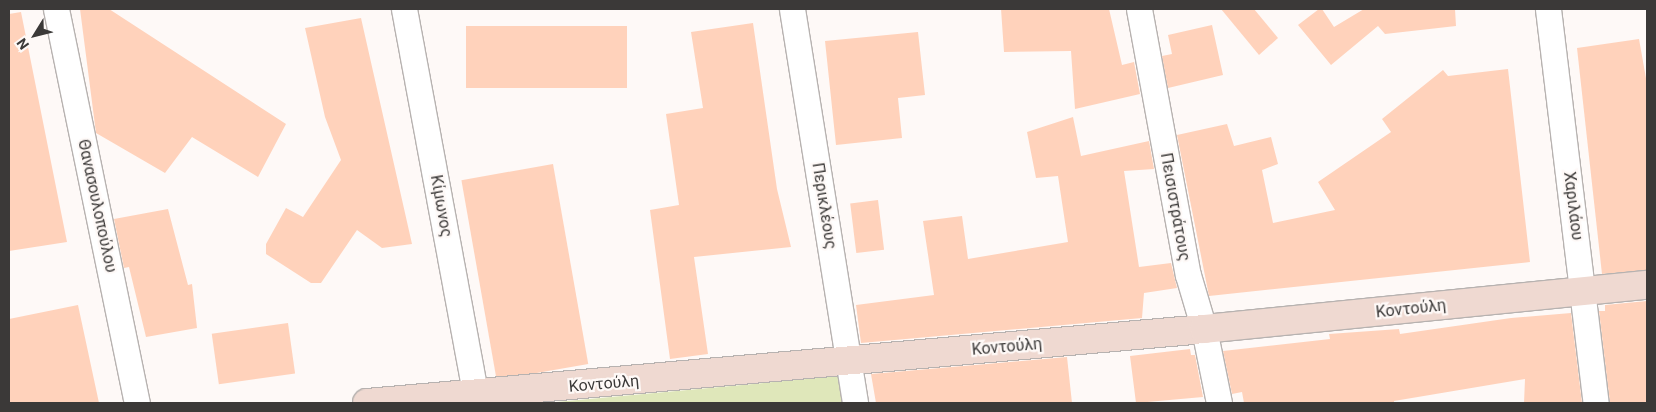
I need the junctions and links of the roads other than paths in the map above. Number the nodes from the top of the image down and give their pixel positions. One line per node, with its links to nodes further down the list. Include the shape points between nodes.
1 (56, 9): 11 (street, Θανασουλοπούλου)
2 (404, 9): 10 (street, Κίμωνος)
3 (792, 9): 9 (street, Περικλέους)
4 (1139, 9): 8 (street, Πεισιστράτους, via 1188,275)
5 (1548, 9): 7 (street, Χαριλάου)
6 (1647, 285): 7 (main road, Κοντούλη)
7 (1584, 292): 8 (main road, Κοντούλη); 15 (street, Χαριλάου)
8 (1204, 329): 9 (main road, Κοντούλη); 14 (street, Πεισιστράτους)
9 (848, 361): 10 (main road, Κοντούλη); 13 (street, Περικλέους)
10 (477, 399): 12 (main road, Κοντούλη)
11 (137, 403)
12 (367, 403)
13 (855, 403)
14 (1219, 403)
15 (1596, 403)

